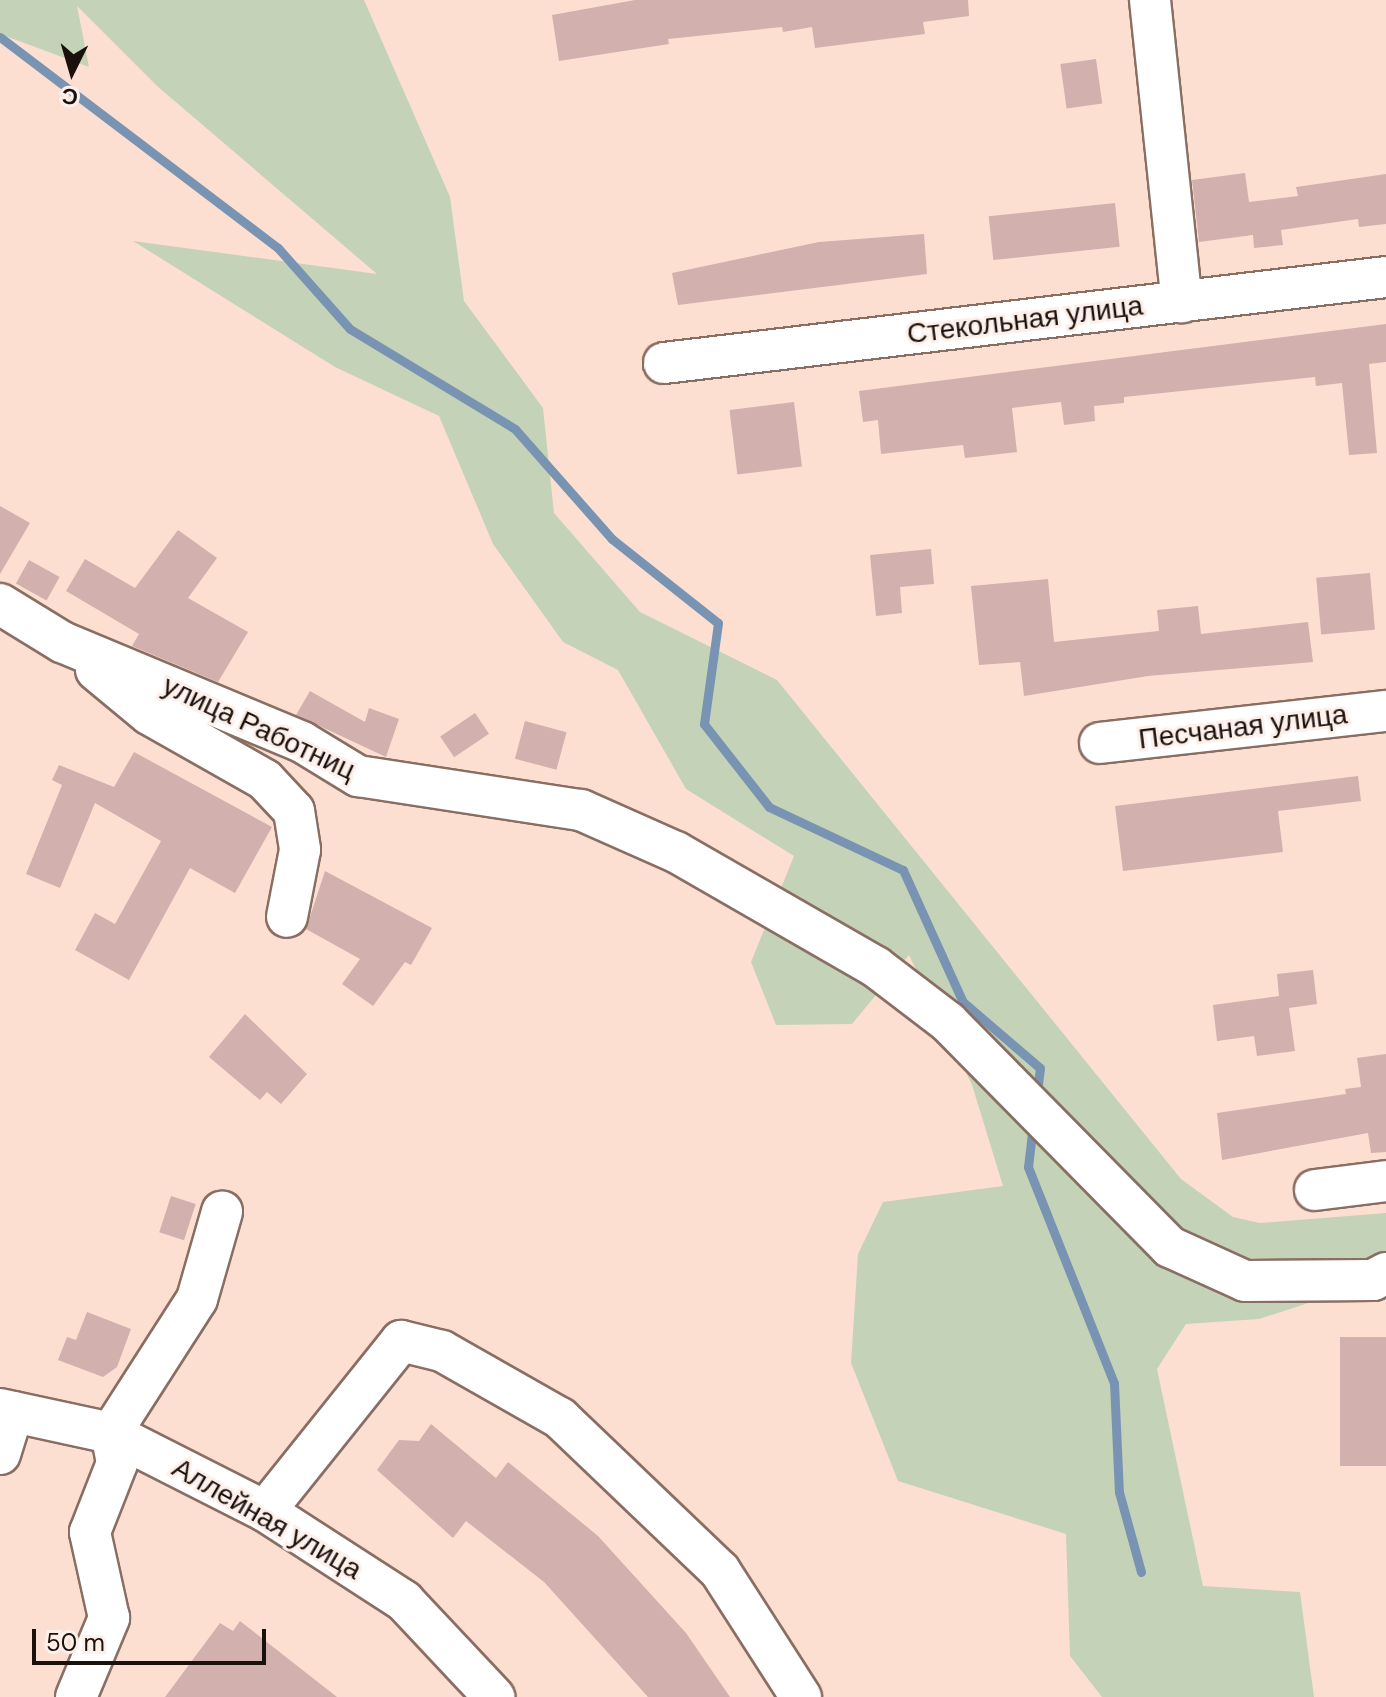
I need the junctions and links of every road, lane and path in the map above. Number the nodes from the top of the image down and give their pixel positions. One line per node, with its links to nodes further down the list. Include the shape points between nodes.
1 (1150, 0): 3 (street)
2 (1386, 277): 3 (street, Стекольная улица)
3 (1182, 302): 4 (street, Стекольная улица)
4 (664, 363)
5 (0, 604): 6 (street, улица Работниц)
6 (62, 642): 9 (street, via 149,714 265,780 294,811 300,850); 13 (street, улица Работниц, via 302,742 358,776 581,810 676,852 876,967 948,1022 1170,1247 1245,1281 1373,1280)
7 (1386, 711): 8 (street, Песчаная улица)
8 (1100, 743)
9 (287, 917)
10 (1386, 1181): 11 (street)
11 (1315, 1190)
12 (222, 1212): 15 (street, via 197,1299)
13 (1386, 1273)
14 (6, 1411): 15 (street, Аллейная улица); 16 (street)
15 (111, 1433): 17 (street, Аллейная улица); 19 (street, via 117,1463 90,1532 109,1618)
16 (0, 1454)
17 (265, 1511): 18 (street, Аллейная улица, via 404,1601); 20 (street, via 401,1341 442,1351 560,1418 720,1571)
18 (473, 1689)
19 (76, 1697)
20 (801, 1697)

